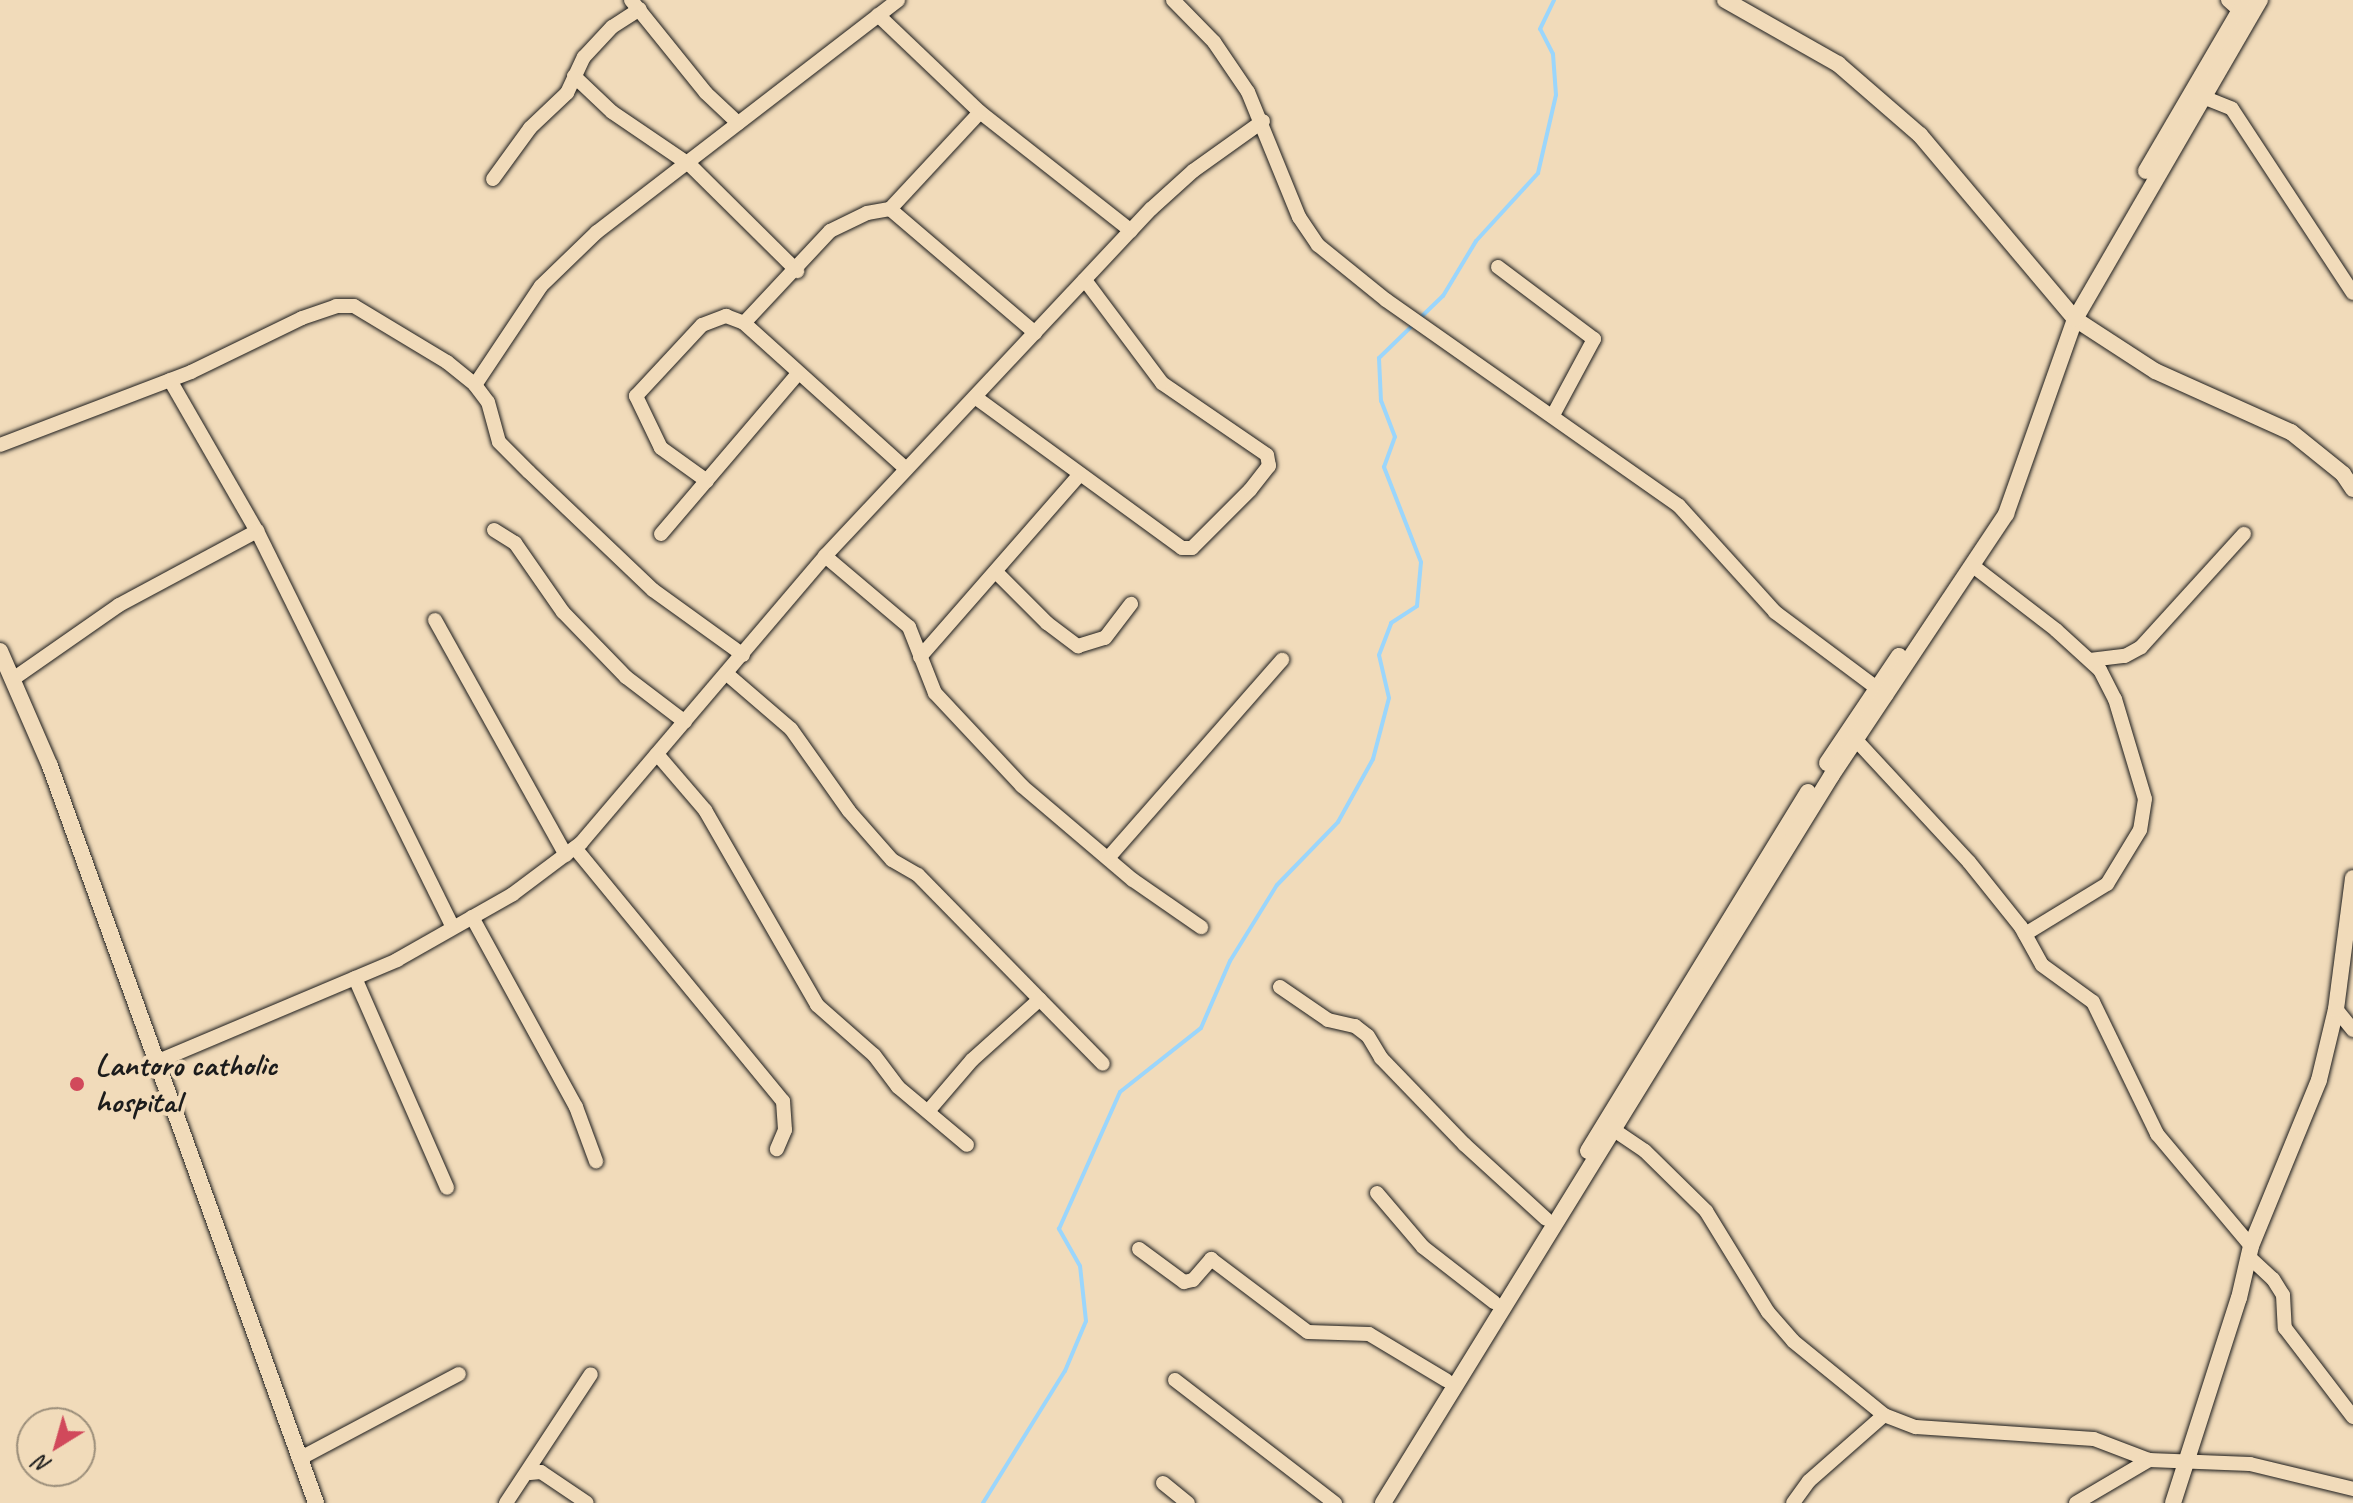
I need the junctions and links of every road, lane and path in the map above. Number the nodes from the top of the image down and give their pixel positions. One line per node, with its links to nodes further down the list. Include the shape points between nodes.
1 (898, 0): 7 (street)
2 (1173, 0): 11 (street, via 1220,50)
3 (1725, 0): 21 (street, via 1838,64 1920,135)
4 (2260, 0): 9 (street)
5 (2238, 3): 21 (street)
6 (635, 4): 8 (street, via 584,57); 12 (street, via 706,93)
7 (878, 15): 10 (street); 12 (street)
8 (574, 76): 13 (street, via 612,112); 14 (street)
9 (2203, 97): 20 (street, via 2232,109); 21 (street)
10 (980, 112): 15 (street); 16 (street)
11 (1263, 121): 16 (street, via 1174,186); 28 (street, via 1308,233 1386,300)
12 (738, 123): 13 (street)
13 (690, 165): 18 (street); 26 (street, via 597,232 541,286)
14 (493, 179)
15 (890, 209): 18 (street, via 867,213 830,231); 23 (street)
16 (1131, 231): 19 (street)
17 (1498, 267): 28 (street, via 1594,339)
18 (797, 271): 22 (street)
19 (1085, 280): 23 (street); 31 (street, via 1162,383 1271,460 1250,490 1192,548 1170,540)
20 (2353, 293)
21 (2071, 315): 33 (street, via 2155,371 2291,432 2343,474); 39 (street, via 2015,494); 50 (street, via 1998,509)
22 (744, 323): 24 (street); 32 (street, via 712,318 636,396 661,448)
23 (1035, 333): 27 (street)
24 (797, 375): 30 (street); 32 (street)
25 (170, 380): 26 (street, via 336,306 354,306); 29 (street); 35 (street)
26 (475, 385): 44 (street, via 488,402 499,442 653,590)
27 (975, 397): 30 (street); 31 (street)
28 (1553, 415): 50 (street, via 1679,506 1775,612)
29 (0, 445)
30 (906, 469): 38 (street)
31 (1080, 474): 40 (street)
32 (707, 481): 36 (street)
33 (2353, 489)
34 (494, 530): 51 (street, via 515,543 563,612 626,677)
35 (257, 531): 49 (street, via 119,605); 58 (street)
36 (661, 534)
37 (2244, 534): 47 (street, via 2141,647 2125,656)
38 (825, 556): 44 (street); 45 (street, via 909,627)
39 (1973, 566): 47 (street); 50 (street)
40 (997, 573): 41 (street, via 1078,646 1105,638); 45 (street)
41 (1131, 604)
42 (435, 620): 54 (street)
43 (0, 651): 49 (street)
44 (743, 655): 48 (street)
45 (920, 657): 55 (street, via 935,693 1012,776)
46 (1282, 660): 55 (street)
47 (2090, 660): 60 (street, via 2115,699 2145,799 2140,830 2107,884)
48 (727, 674): 51 (street); 63 (street, via 791,729 849,811 892,860 918,875)
49 (13, 679): 66 (street)
50 (1882, 692): 52 (street); 75 (street)
51 (685, 722): 53 (street)
52 (1856, 740): 60 (street, via 1969,862); 69 (street)
53 (657, 754): 54 (street); 68 (street, via 705,810 817,1005 874,1055 898,1087)
54 (570, 852): 57 (street); 71 (street, via 783,1101 787,1115)
55 (1108, 858): 59 (street)
56 (2353, 878): 64 (street)
57 (472, 917): 58 (street); 72 (street, via 576,1107)
58 (452, 926): 61 (street)
59 (1201, 927)
60 (2025, 934): 77 (street, via 2048,972 2093,1002 2157,1134)
61 (355, 978): 66 (street); 73 (street)
62 (1280, 987): 75 (street, via 1328,1020 1355,1026 1368,1036 1381,1058 1464,1144)
63 (1040, 999): 67 (street); 68 (street, via 972,1060)
64 (2336, 1009): 65 (street); 77 (street, via 2319,1080)
65 (2353, 1030)
66 (156, 1062): 85 (street)
67 (1103, 1064)
68 (930, 1109): 70 (street)
69 (1614, 1130): 83 (street, via 1645,1151 1706,1211 1768,1312 1793,1341); 97 (street)
70 (967, 1145)
71 (777, 1149)
72 (596, 1161)
73 (447, 1188)
74 (1377, 1193): 78 (street, via 1423,1247)
75 (1546, 1219): 78 (street)
76 (1139, 1249): 82 (street, via 1184,1282 1193,1280 1211,1259 1308,1332 1369,1334)
77 (2249, 1251): 84 (street, via 2283,1295 2285,1328); 86 (street, via 2210,1393)
78 (1494, 1302): 82 (street)
79 (459, 1374): 85 (street)
80 (591, 1374): 88 (street)
81 (1175, 1380): 95 (street)
82 (1446, 1380): 96 (street)
83 (1884, 1415): 87 (street, via 1916,1427 2094,1439); 98 (street, via 1809,1481)
84 (2353, 1417)
85 (299, 1459): 91 (street)
86 (2184, 1459): 87 (street); 90 (street, via 2250,1464); 100 (street)
87 (2149, 1460): 99 (street)
88 (530, 1473): 92 (street); 93 (street, via 541,1472)
89 (1163, 1483): 94 (street)
90 (2353, 1489)
91 (316, 1503)
92 (506, 1503)
93 (587, 1503)
94 (1188, 1503)
95 (1335, 1503)
96 (1370, 1503)
97 (1383, 1503)
98 (1793, 1503)
99 (2076, 1503)
100 (2173, 1503)

